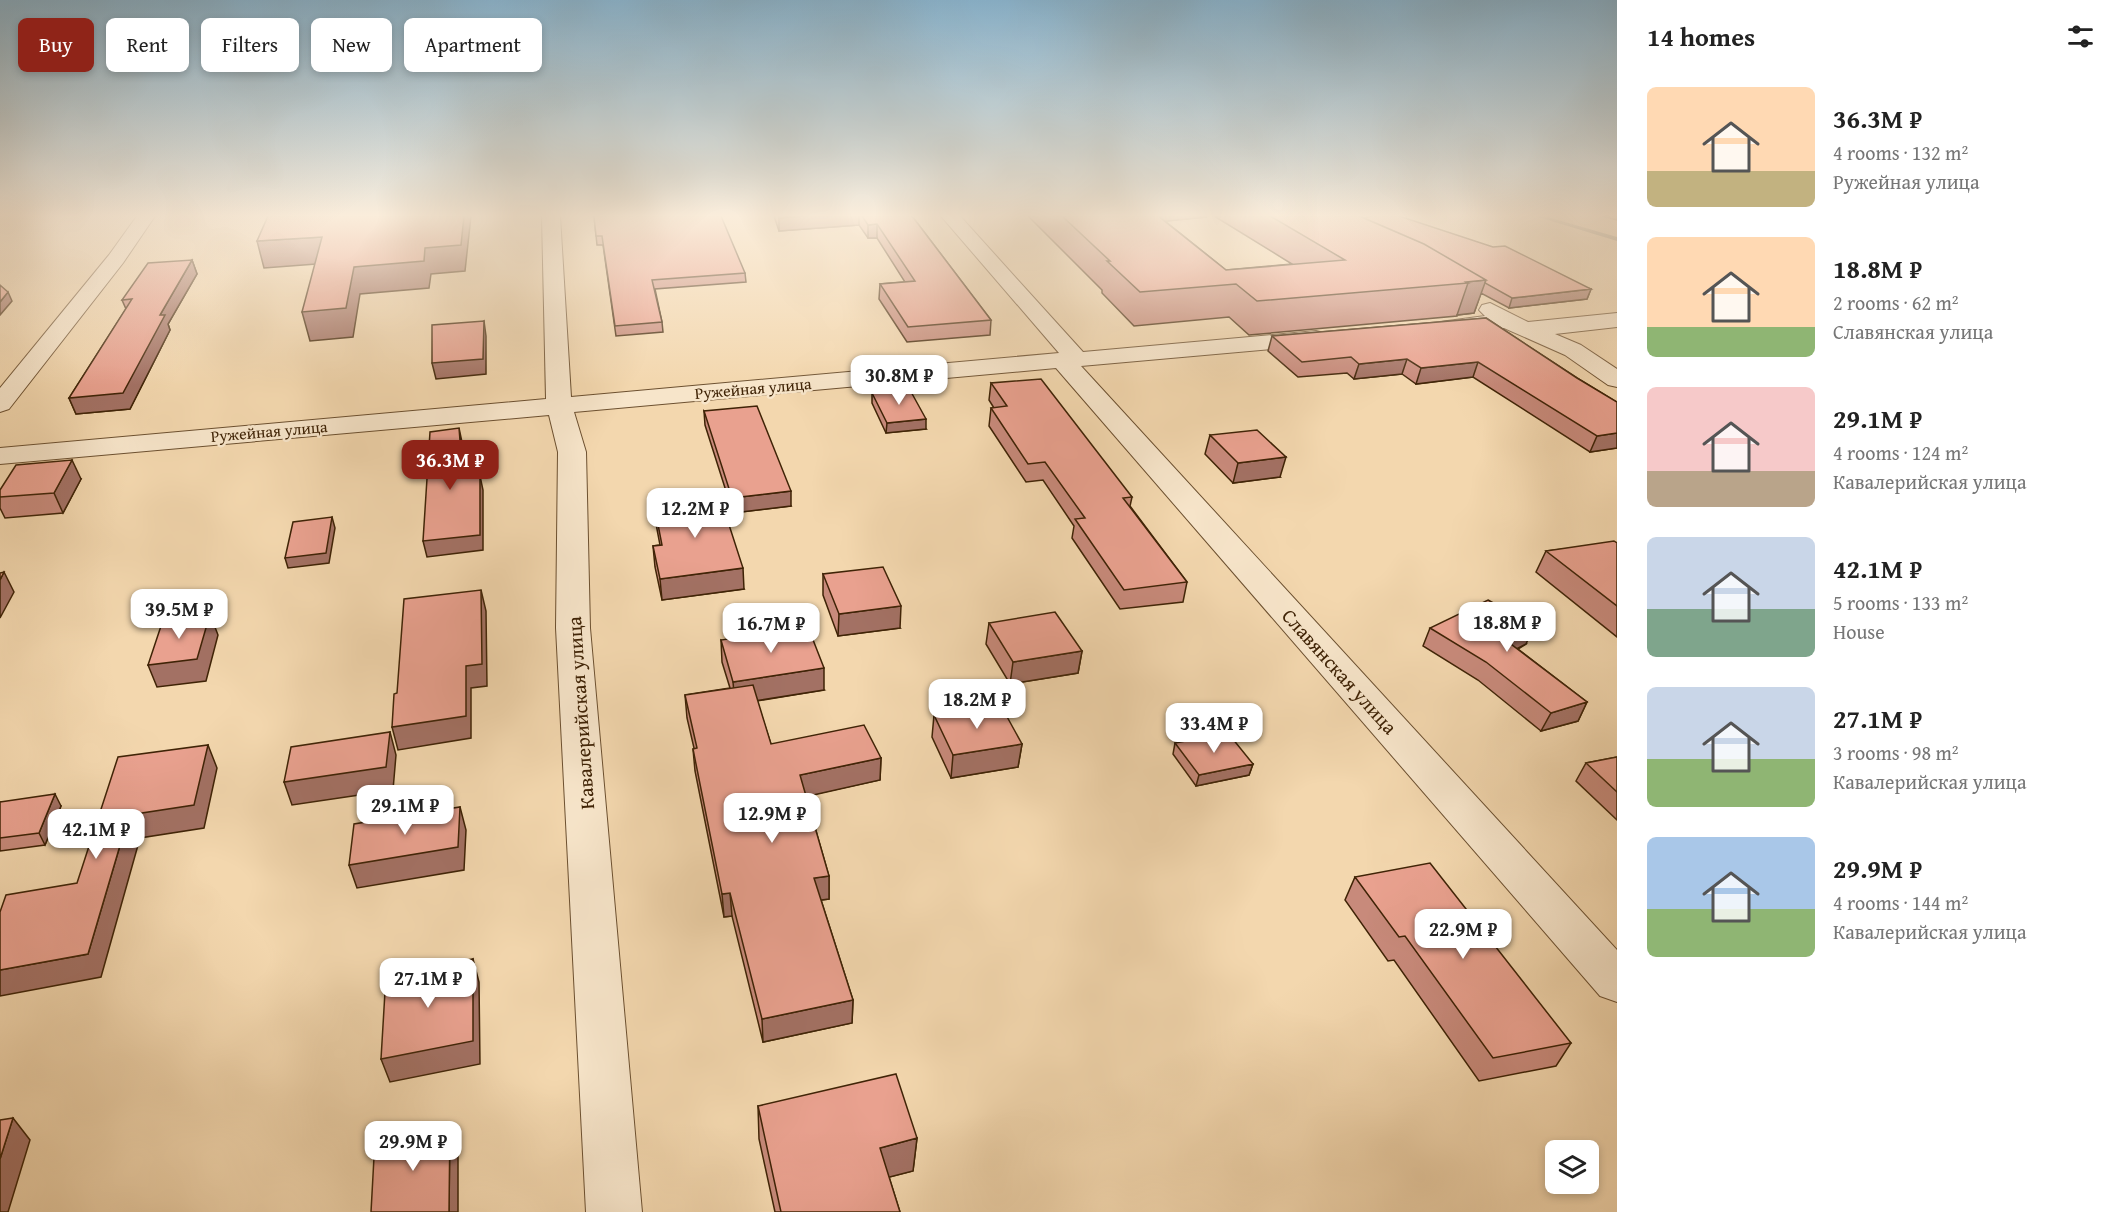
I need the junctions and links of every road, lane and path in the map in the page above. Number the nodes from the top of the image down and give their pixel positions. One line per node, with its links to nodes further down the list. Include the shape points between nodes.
1 (106, 273): 11 (street)
2 (553, 273): 12 (street, Кавалерийская улица)
3 (997, 273): 9 (street, Славянская улица)
4 (1472, 299): 6 (street)
5 (1617, 320): 6 (street, via 1575,326)
6 (1517, 325): 7 (street); 10 (street, via 1573,350)
7 (1424, 329)
8 (1340, 336): 9 (street, Ружейная улица)
9 (1070, 360): 12 (street, Ружейная улица); 14 (street, Славянская улица)
10 (1617, 380)
11 (0, 404)
12 (559, 405): 13 (street, Ружейная улица); 15 (street, Кавалерийская улица, via 572,452 573,628)
13 (0, 456)
14 (1617, 982)
15 (614, 1212)

